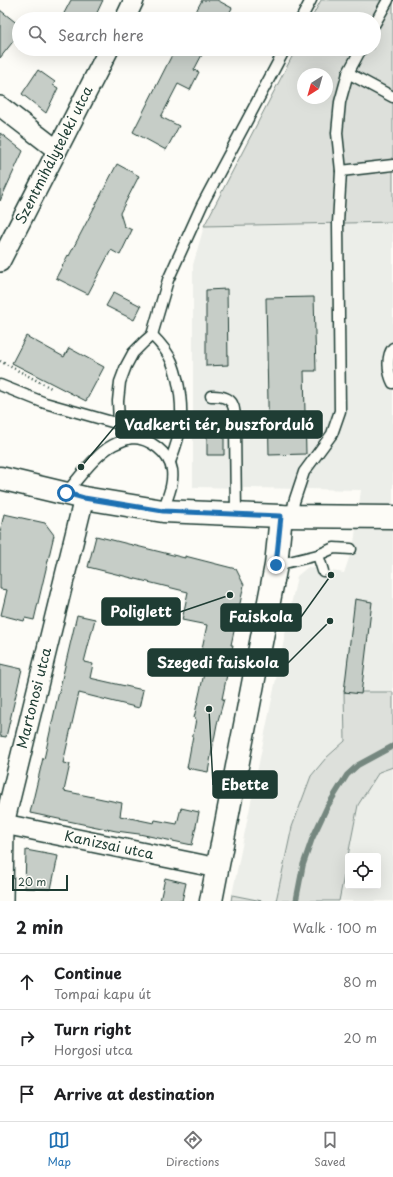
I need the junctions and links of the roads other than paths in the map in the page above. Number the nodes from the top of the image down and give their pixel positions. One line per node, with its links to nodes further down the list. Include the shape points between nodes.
1 (134, 0): 4 (street)
2 (311, 0): 5 (lane)
3 (388, 0): 6 (lane)
4 (128, 12)
5 (305, 12)
6 (381, 12)
7 (105, 56): 13 (street, Szentmihályteleki utca)
8 (281, 56): 17 (lane, via 202,205 168,280)
9 (357, 56): 10 (lane)
10 (348, 73): 11 (lane); 15 (lane, via 340,102 337,133)
11 (393, 97)
12 (0, 106): 13 (street)
13 (57, 150): 16 (street, Szentmihályteleki utca)
14 (393, 165): 15 (lane)
15 (341, 171): 33 (lane, via 338,222 340,411 332,434 304,472)
16 (0, 262)
17 (152, 335): 22 (lane, via 133,353 126,366 119,389); 24 (lane, via 163,346 172,362 181,402)
18 (393, 348): 19 (lane, via 390,351 388,370)
19 (393, 383)
20 (0, 385): 22 (lane, via 45,403)
21 (211, 396): 23 (lane, via 231,400 235,408)
22 (119, 424): 27 (lane)
23 (235, 427): 26 (lane); 32 (lane)
24 (180, 428): 25 (lane); 28 (lane)
25 (207, 428)
26 (224, 428)
27 (123, 440): 28 (lane, via 138,438 148,442 165,454); 30 (lane, via 103,452)
28 (170, 462): 31 (lane, via 172,485)
29 (0, 478): 30 (street)
30 (75, 495): 31 (street); 39 (street, Martonosi utca)
31 (163, 511): 32 (street)
32 (236, 514): 33 (street)
33 (287, 516): 34 (street); 37 (street)
34 (393, 517)
35 (351, 549): 36 (lane, via 334,548)
36 (318, 555): 37 (lane); 38 (lane)
37 (276, 565): 40 (street)
38 (323, 571)
39 (1, 823): 40 (street, Kanizsai utca); 41 (street, Martonosi utca)
40 (218, 868): 42 (street)
41 (3, 901)
42 (211, 901)

